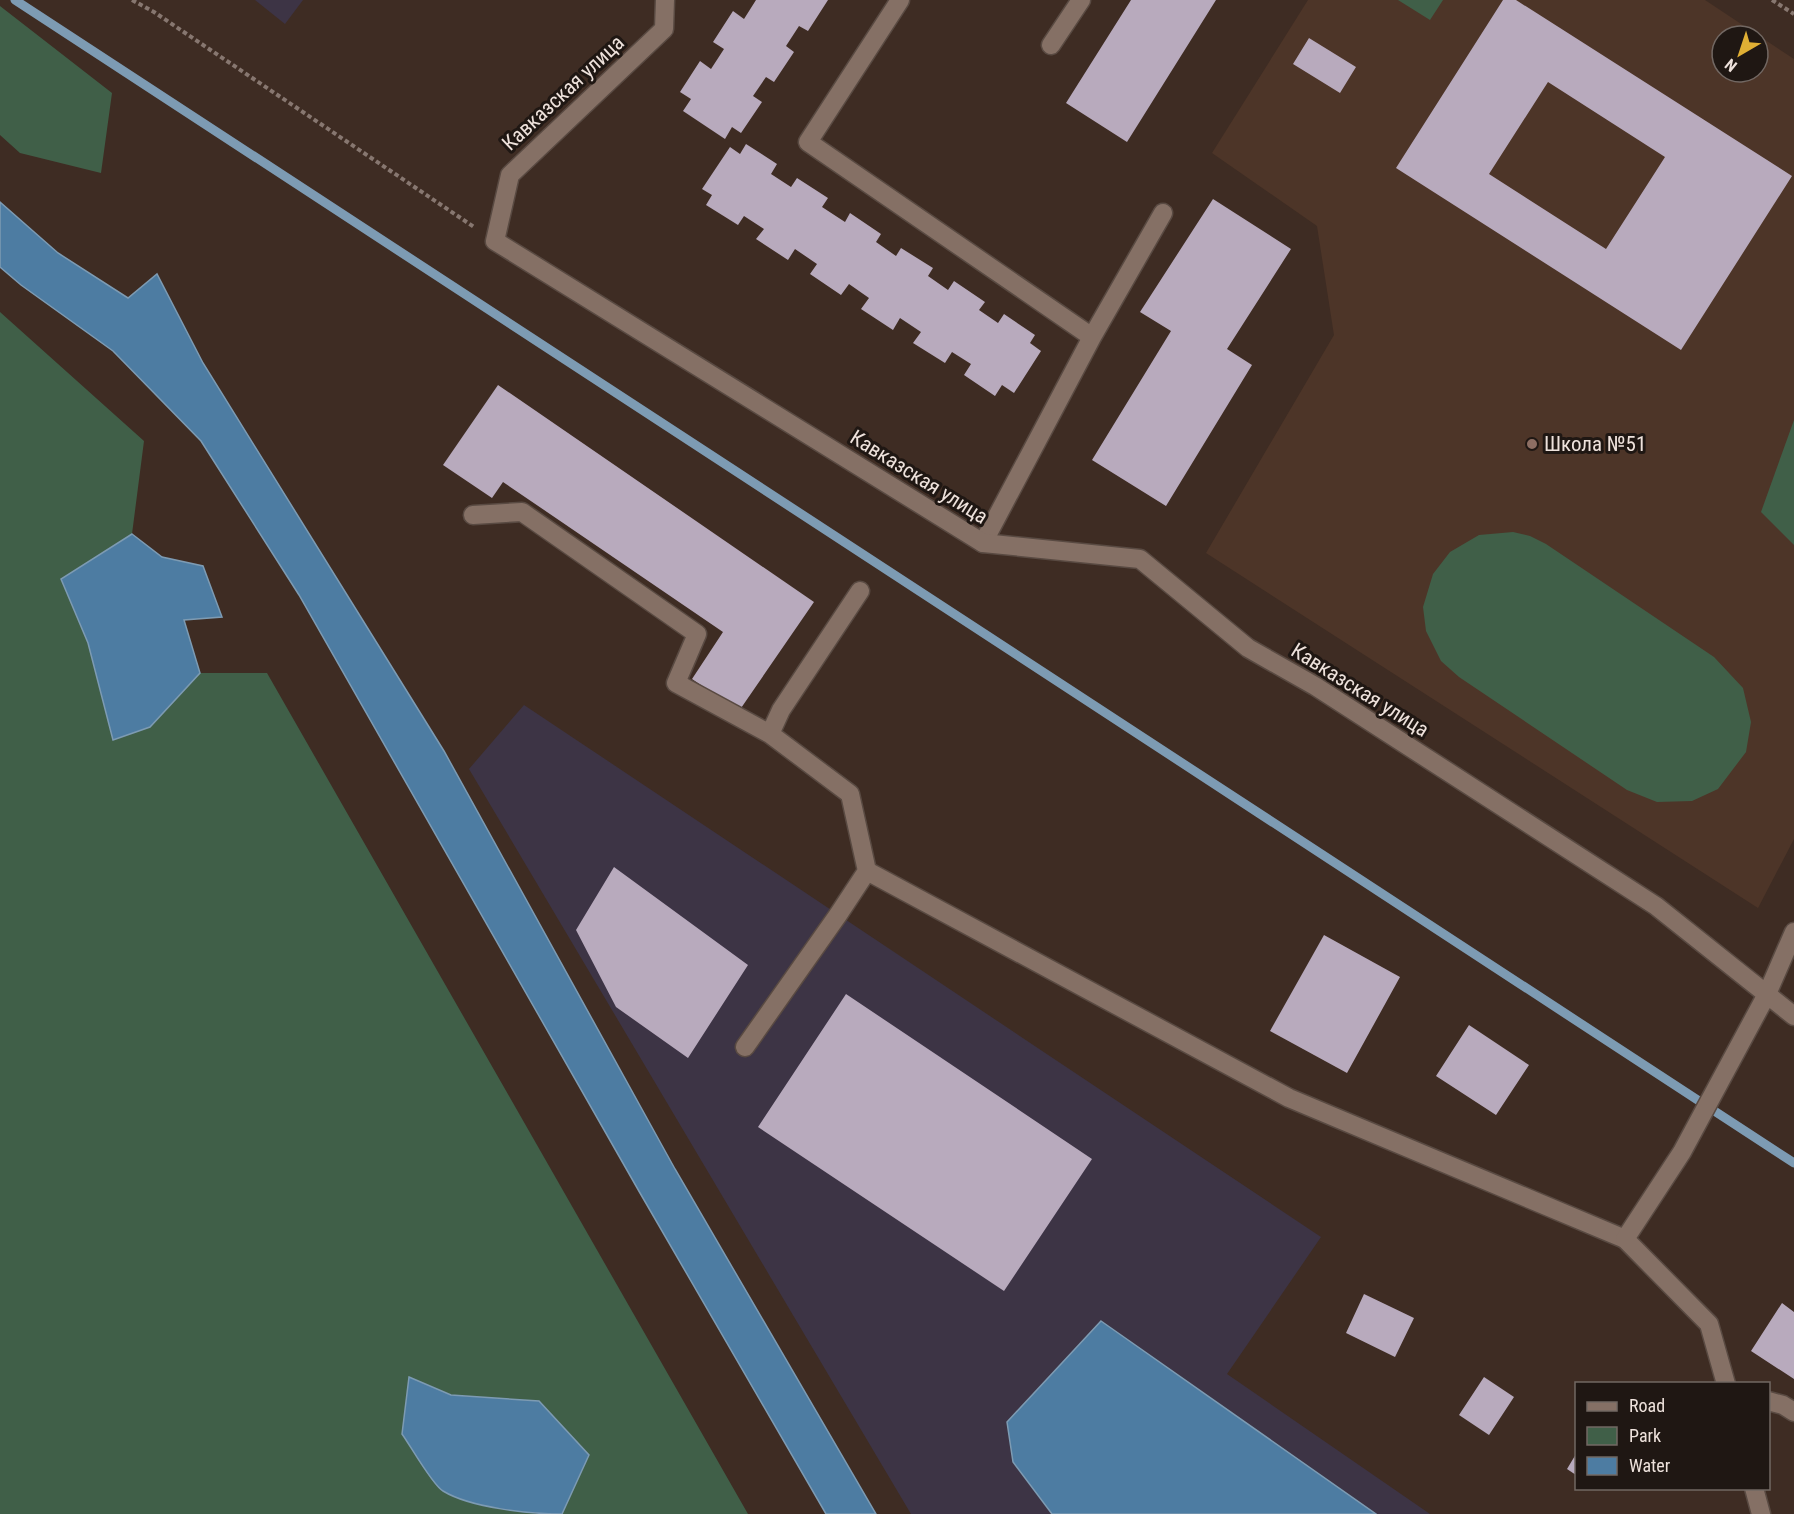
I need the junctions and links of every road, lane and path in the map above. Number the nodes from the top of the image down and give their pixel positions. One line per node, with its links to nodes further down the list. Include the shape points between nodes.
1 (132, 0): 9 (path)
2 (664, 0): 9 (street, Кавказская улица, via 664,29 510,175)
3 (900, 0): 10 (street, via 808,142)
4 (1081, 0): 7 (street)
5 (1772, 0): 6 (path)
6 (1794, 14)
7 (1051, 45)
8 (1163, 213): 10 (street)
9 (495, 241): 12 (street, Кавказская улица)
10 (1092, 337): 12 (street)
11 (472, 515): 14 (street, via 522,512 697,634 676,683)
12 (983, 543): 17 (street, Кавказская улица, via 1140,559 1248,648 1315,686 1656,906)
13 (860, 591): 14 (street)
14 (770, 734): 15 (street, via 850,794)
15 (867, 871): 19 (street); 20 (street, via 1289,1098)
16 (1794, 932): 17 (street)
17 (1767, 994): 18 (street, Кавказская улица); 20 (street, via 1682,1152)
18 (1794, 1016)
19 (745, 1047)
20 (1625, 1239): 21 (street, via 1709,1324)
21 (1726, 1382)
22 (1770, 1402): 23 (street)
23 (1794, 1412)
24 (1755, 1490): 25 (street)
25 (1761, 1514)

